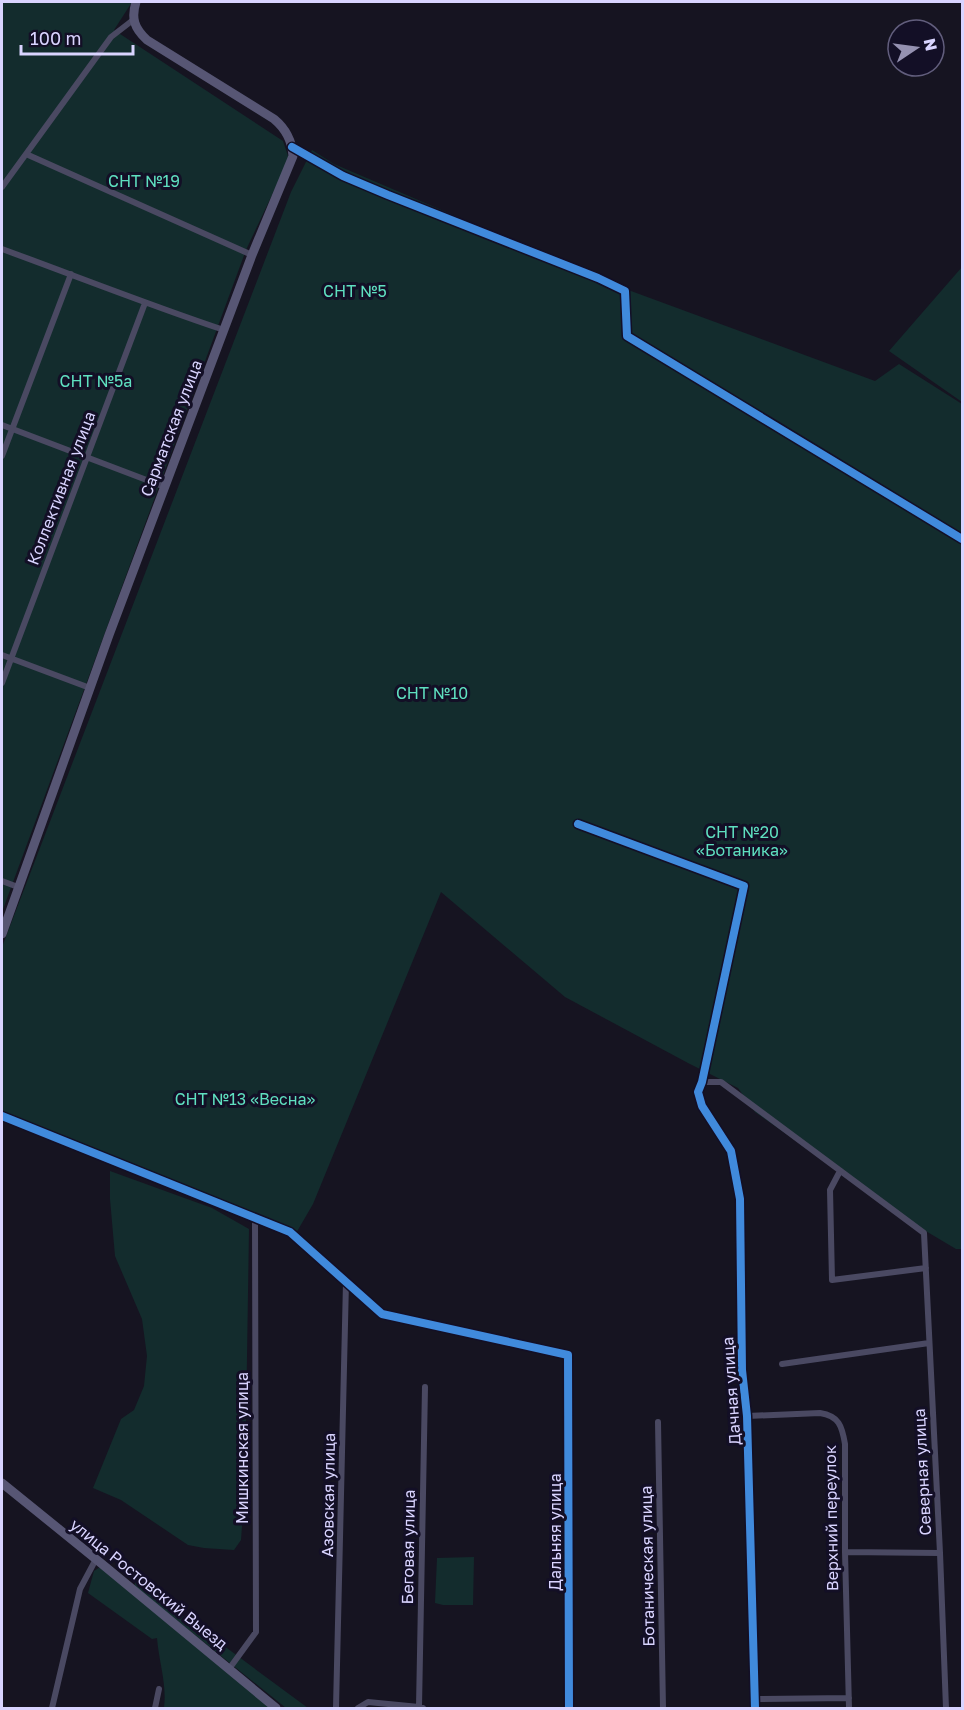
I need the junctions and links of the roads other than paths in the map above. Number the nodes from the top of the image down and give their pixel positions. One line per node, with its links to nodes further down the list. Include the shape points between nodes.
1 (136, 2): 2 (main road)
2 (133, 20): 3 (main road, via 147,40 274,119 285,130); 4 (street, via 111,37)
3 (292, 147): 7 (main road, Сарматская улица, via 290,164); 16 (street, via 343,176 625,291 627,336)
4 (26, 154): 5 (street); 7 (street)
5 (2, 187)
6 (2, 249): 8 (street)
7 (252, 255): 10 (main road, Сарматская улица)
8 (71, 274): 9 (street); 12 (street)
9 (145, 303): 10 (street); 14 (street, Коллективная улица)
10 (224, 330): 15 (main road, Сарматская улица)
11 (2, 425): 12 (street)
12 (12, 429): 13 (street); 14 (street)
13 (2, 456)
14 (87, 457): 15 (street); 18 (street, Коллективная улица)
15 (165, 487): 20 (main road, Сарматская улица)
16 (963, 539)
17 (2, 655): 18 (street)
18 (11, 658): 19 (street, Коллективная улица); 20 (street)
19 (2, 683)
20 (90, 688): 23 (main road, Сарматская улица)
21 (578, 824): 25 (street, Дачная улица, via 744,886)
22 (2, 881): 23 (street)
23 (18, 887): 24 (main road, Сарматская улица)
24 (2, 934)
25 (702, 1082): 27 (street, via 721,1082); 34 (street, Дачная улица, via 698,1092 702,1106 731,1151 740,1199 741,1347)
26 (2, 1116): 28 (street)
27 (840, 1171): 29 (street, Северная улица, via 924,1233); 29 (street, via 830,1190 832,1280)
28 (255, 1219): 30 (street, via 290,1232); 40 (street, Мишкинская улица, via 256,1632)
29 (926, 1268): 31 (street, Северная улица)
30 (346, 1282): 47 (street, Азовская улица); 50 (street, Дальняя улица, via 382,1314 568,1355)
31 (929, 1343): 32 (street); 38 (street, Северная улица)
32 (782, 1364)
33 (425, 1387): 49 (street, Беговая улица)
34 (747, 1416): 37 (street, Верхний переулок, via 820,1413 837,1420 845,1444); 43 (street, Дачная улица)
35 (658, 1422): 51 (street, Ботаническая улица)
36 (2, 1483): 39 (main road, улица Ростовский Выезд)
37 (845, 1552): 38 (street); 42 (street, Верхний переулок)
38 (940, 1553): 54 (street, Северная улица)
39 (96, 1559): 40 (main road, улица Ростовский Выезд); 44 (street, via 80,1589)
40 (229, 1669): 46 (main road, улица Ростовский Выезд)
41 (159, 1689): 45 (street)
42 (849, 1698): 43 (street); 53 (street, Верхний переулок)
43 (755, 1699): 52 (street, Дачная улица)
44 (52, 1708)
45 (155, 1708)
46 (276, 1708)
47 (336, 1708)
48 (358, 1708): 49 (street, via 368,1702)
49 (421, 1708)
50 (569, 1708)
51 (663, 1708)
52 (755, 1708)
53 (849, 1708)
54 (946, 1708)

